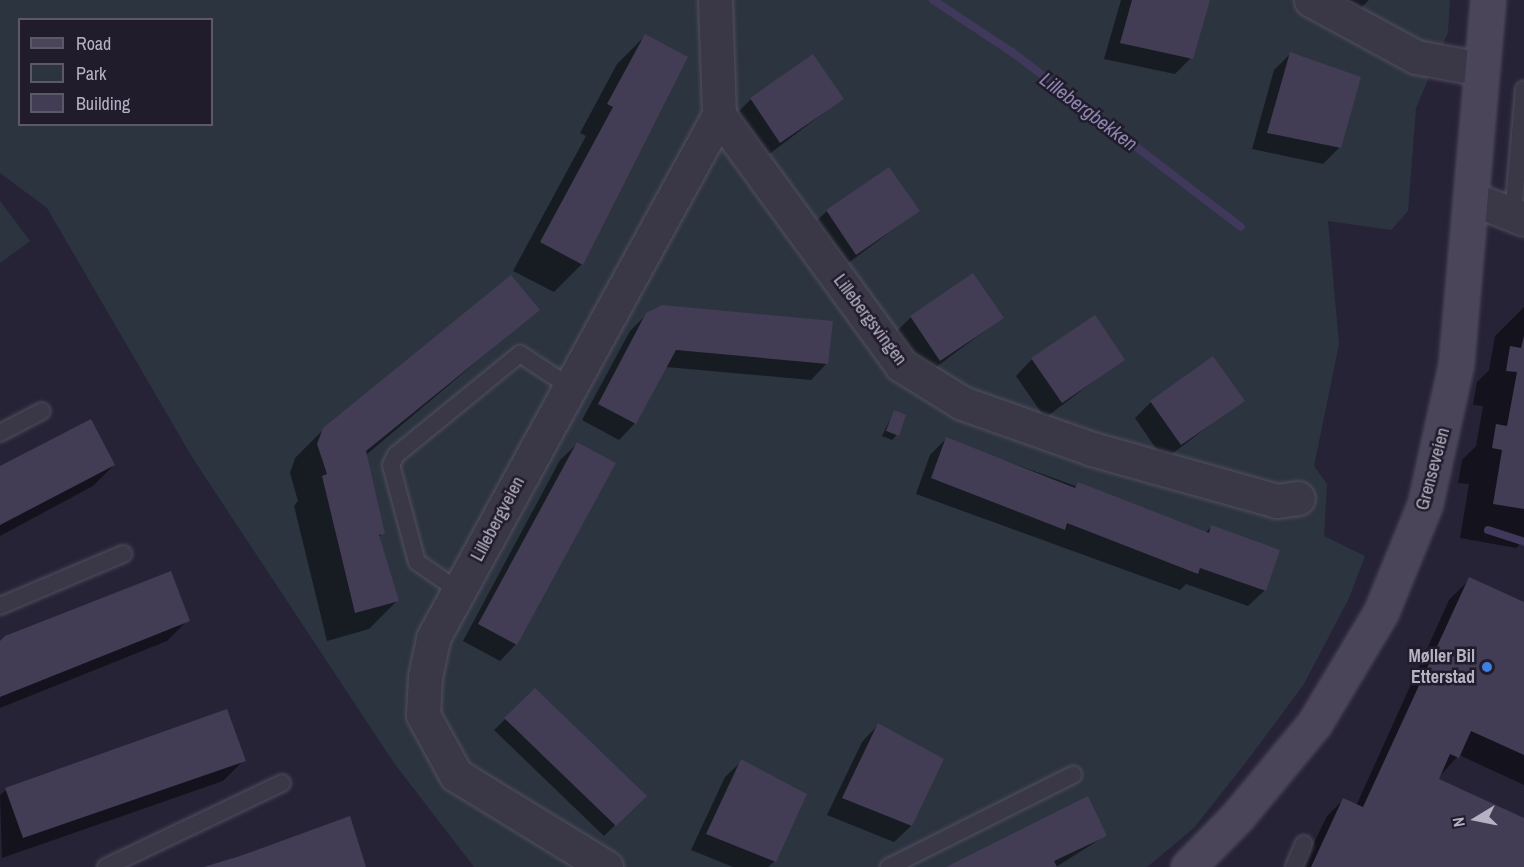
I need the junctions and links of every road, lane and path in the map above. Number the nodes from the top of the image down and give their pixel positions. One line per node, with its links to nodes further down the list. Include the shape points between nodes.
1 (716, 0): 6 (street)
2 (1311, 0): 4 (street, via 1416,57)
3 (1488, 0): 4 (main road, Grenseveien)
4 (1482, 69): 7 (main road, Grenseveien)
5 (1524, 89): 8 (lane)
6 (719, 115): 9 (street, Lillebergveien); 12 (street, Lillebergsvingen, via 901,365 962,403 1092,449 1277,501)
7 (1471, 198): 8 (street); 22 (main road, Grenseveien, via 1450,404 1405,560 1347,672 1314,724 1238,817)
8 (1519, 217)
9 (570, 387): 14 (street, Lillebergveien); 14 (lane, via 520,354 396,455 391,465 417,562)
10 (42, 411): 11 (lane)
11 (0, 433)
12 (1298, 498)
13 (123, 554): 15 (lane)
14 (459, 591): 20 (street, Lillebergveien, via 433,638 425,677 423,716 434,742 456,775)
15 (0, 606)
16 (1073, 775): 21 (lane)
17 (282, 783): 19 (lane)
18 (1304, 844): 23 (lane)
19 (106, 867)
20 (606, 867)
21 (889, 867)
22 (1188, 867)
23 (1294, 867)

